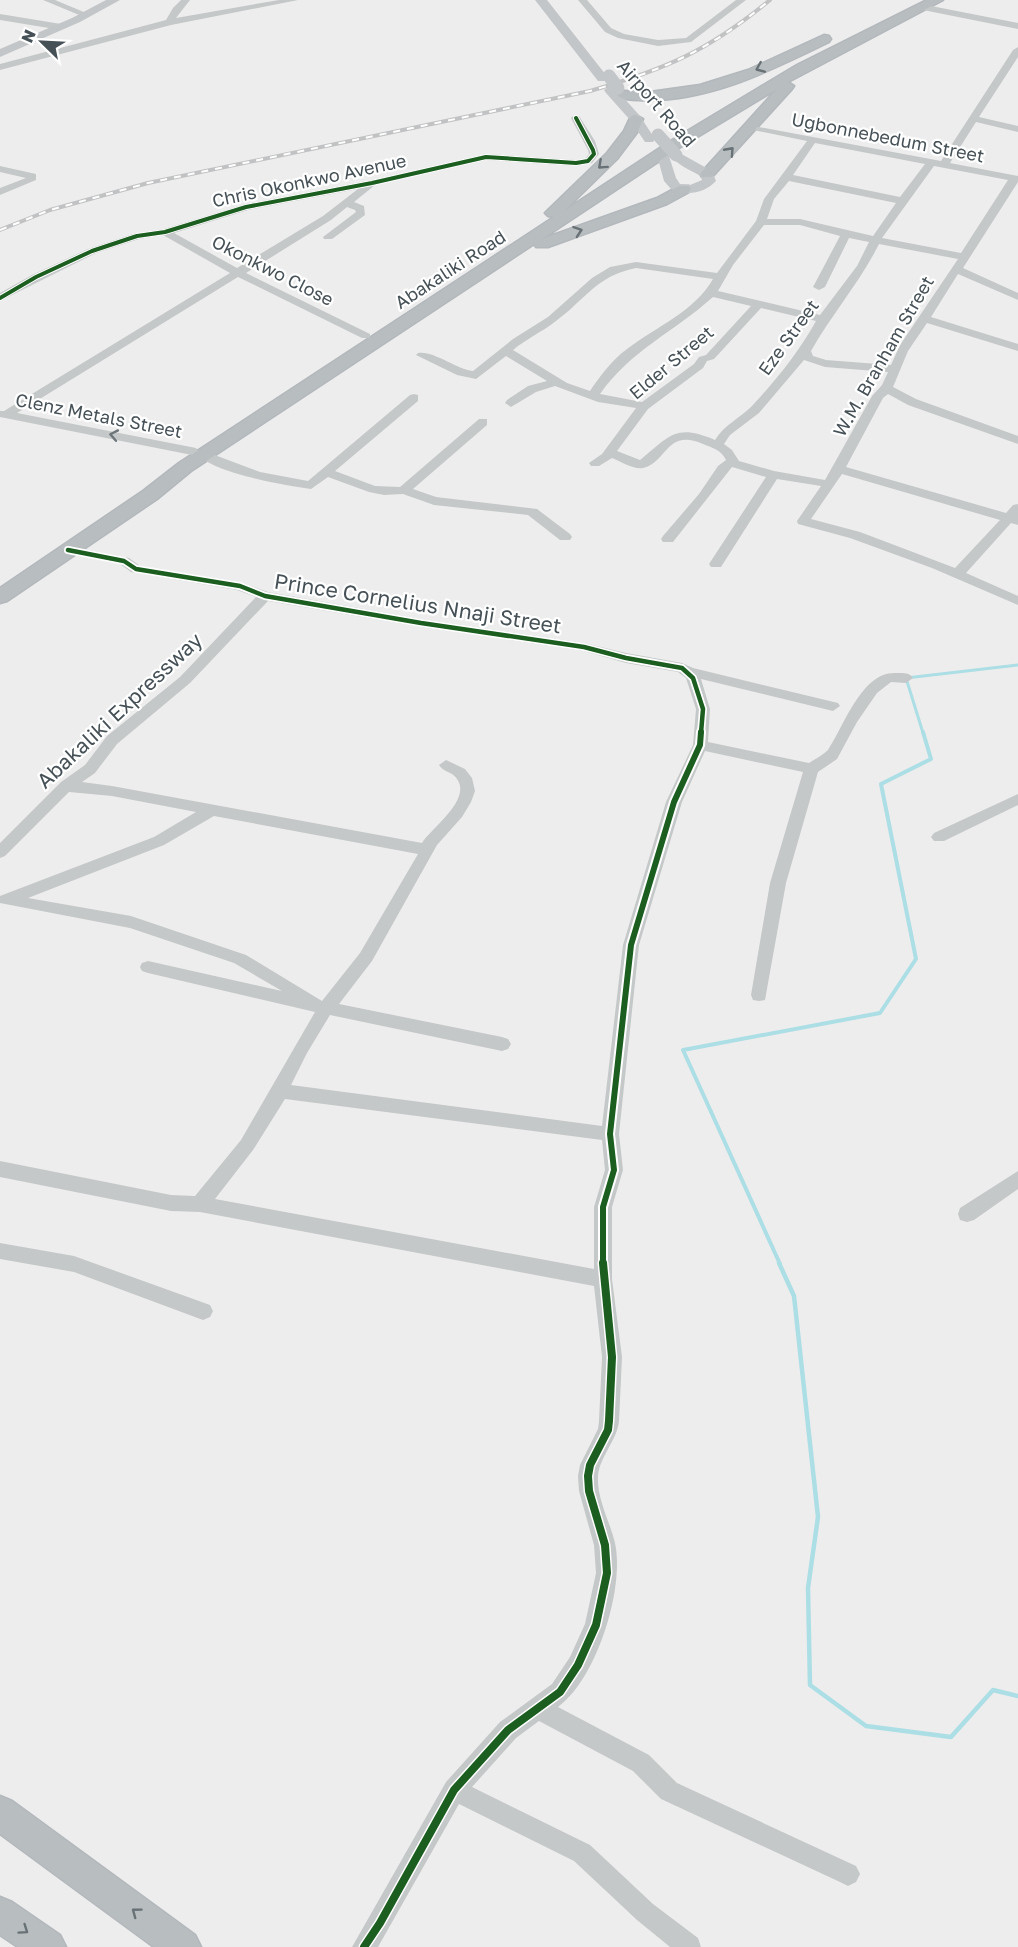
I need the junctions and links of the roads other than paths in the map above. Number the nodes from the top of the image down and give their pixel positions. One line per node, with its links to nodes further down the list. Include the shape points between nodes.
1 (47, 0): 11 (street)
2 (114, 0): 11 (main road)
3 (186, 0): 13 (street)
4 (294, 0): 13 (street)
5 (541, 0): 22 (main road, Airport Road)
6 (550, 0): 22 (main road, Airport Road)
7 (582, 0): 8 (street, via 608,30 658,43 688,40)
8 (742, 0)
9 (937, 0): 10 (highway, Abakaliki Road)
10 (922, 4): 14 (street); 16 (highway, Abakaliki Road)
11 (87, 15): 15 (main road)
12 (0, 17): 15 (street)
13 (170, 22): 20 (street)
14 (1018, 26)
15 (61, 27): 18 (main road)
16 (859, 35): 21 (highway, Abakaliki Road); 23 (highway, one-way to 23, via 833,35 716,85 672,96); 43 (highway, Abakaliki Road, via 752,86)
17 (1018, 50): 19 (street)
18 (0, 53)
19 (1014, 64): 26 (street)
20 (0, 67)
21 (802, 68): 27 (highway); 50 (highway, Abakaliki Road, via 675,145)
22 (605, 77): 23 (main road, Airport Road)
23 (617, 91): 25 (main road, Airport Road); 29 (main road, Airport Road)
24 (576, 118): 38 (street, Chris Okonkwo Avenue, via 594,147 588,161 564,164 486,157)
25 (636, 119): 29 (main road, Airport Road); 43 (highway, one-way to 43, via 622,145)
26 (974, 119): 28 (street); 33 (street)
27 (751, 127): 30 (street, Ugbonnebedum Street); 35 (highway, one-way to 27)
28 (1018, 129)
29 (653, 137): 31 (main road, Airport Road)
30 (812, 140): 32 (street, Ugbonnebedum Street); 36 (street)
31 (670, 157): 35 (main road, Airport Road); 39 (main road, Airport Road, via 670,182)
32 (932, 161): 33 (street, Ugbonnebedum Street); 41 (street, Eze Street)
33 (944, 164): 37 (street, Ugbonnebedum Street)
34 (0, 169): 40 (street, via 32,178)
35 (707, 174): 39 (main road, via 709,181 704,186)
36 (786, 177): 41 (street); 44 (street, via 764,207)
37 (1016, 179): 49 (street, W.M. Branham Street)
38 (372, 183): 42 (street); 45 (street, Chris Okonkwo Avenue, via 246,207)
39 (684, 189): 50 (highway, one-way to 39, via 662,201)
40 (0, 192)
41 (903, 201): 48 (street, Eze Street)
42 (348, 204): 47 (street, via 360,208 362,213); 52 (street)
43 (548, 218): 61 (highway, Abakaliki Road)
44 (760, 222): 46 (street, via 800,222); 53 (street)
45 (165, 232): 52 (street, Okonkwo Close); 57 (street, Chris Okonkwo Avenue, via 92,251)
46 (846, 234): 48 (street); 54 (street)
47 (328, 237)
48 (874, 240): 49 (street); 59 (street, Eze Street, via 862,267)
49 (965, 257): 51 (street, W.M. Branham Street)
50 (504, 258): 78 (highway, Abakaliki Road)
51 (956, 269): 56 (street); 60 (street, W.M. Branham Street)
52 (237, 272): 61 (street, Okonkwo Close); 73 (street)
53 (720, 277): 55 (street); 63 (street, via 636,265 614,269 552,319)
54 (819, 287)
55 (711, 293): 58 (street); 69 (street, via 629,353)
56 (1018, 297)
57 (0, 298)
58 (759, 304): 59 (street); 72 (street, Elder Street, via 710,357)
59 (823, 319): 64 (street, Eze Street)
60 (926, 319): 62 (street); 66 (street, W.M. Branham Street)
61 (366, 336): 78 (highway, Abakaliki Road)
62 (1018, 348)
63 (505, 350): 65 (street, via 476,375); 67 (street)
64 (805, 351): 66 (street, via 809,358 825,363); 76 (street, Eze Street, via 755,410 725,433)
65 (422, 355)
66 (894, 369): 68 (street, W.M. Branham Street)
67 (556, 382): 69 (street); 71 (street, via 532,389)
68 (888, 389): 75 (street, via 912,402); 81 (street, W.M. Branham Street, via 878,396)
69 (592, 395): 72 (street)
70 (414, 398): 82 (street)
71 (512, 403)
72 (644, 406): 77 (street, Elder Street)
73 (3, 414): 78 (street, Clenz Metals Street, one-way to 73)
74 (483, 422): 85 (street)
75 (1018, 440)
76 (718, 444): 77 (street, via 684,436 641,465); 79 (street)
77 (609, 452): 80 (street, Elder Street)
78 (198, 453): 82 (street, Clenz Metals Street, via 271,480 311,485); 89 (highway, Abakaliki Road); 92 (highway, Abakaliki Road)
79 (733, 460): 83 (street); 88 (street)
80 (595, 463)
81 (839, 469): 84 (street, W.M. Branham Street); 86 (street)
82 (326, 471): 85 (street, via 372,489)
83 (773, 476): 84 (street); 90 (street)
84 (828, 484): 91 (street, W.M. Branham Street, via 803,521 855,535)
85 (404, 490): 87 (street, via 434,501 532,513)
86 (1015, 515): 91 (street)
87 (565, 537)
88 (668, 539)
89 (68, 550): 93 (street, Prince Cornelius Nnaji Street, via 124,561 136,569 240,586); 94 (highway, Abakaliki Road)
90 (716, 564)
91 (958, 573): 95 (street)
92 (0, 585)
93 (265, 596): 96 (street, Prince Cornelius Nnaji Street, via 584,647); 102 (street, Abakaliki Expressway, via 185,680 112,740 90,769)
94 (0, 597)
95 (1018, 601)
96 (689, 672): 98 (street, Prince Cornelius Nnaji Street); 99 (street, via 703,709)
97 (906, 678): 101 (street, via 888,677 872,690 832,755)
98 (833, 706)
99 (700, 745): 101 (street); 114 (street, via 674,802 631,945)
100 (446, 765): 106 (street, via 466,777 469,788 462,808)
101 (811, 770): 110 (street, via 778,883)
102 (66, 786): 104 (street); 107 (street, Abakaliki Expressway)
103 (1018, 799): 105 (street)
104 (212, 810): 106 (street); 108 (street, via 159,841)
105 (939, 837)
106 (428, 850): 111 (street, via 371,949)
107 (0, 852)
108 (3, 900): 111 (street, via 131,922 240,958)
109 (148, 967): 111 (street)
110 (759, 994)
111 (326, 1008): 112 (street); 113 (street)
112 (502, 1044)
113 (280, 1091): 114 (street); 117 (street, via 247,1144)
114 (610, 1134): 120 (street, via 614,1170 603,1207)
115 (0, 1169): 117 (street, via 171,1203)
116 (1018, 1179): 118 (street)
117 (200, 1204): 120 (street)
118 (967, 1214)
119 (0, 1251): 121 (street, via 74,1264)
120 (603, 1279): 122 (street, via 612,1357 609,1421 588,1476 605,1545 605,1583 596,1625 578,1665 560,1692)
121 (203, 1311)
122 (536, 1707): 123 (street, via 508,1730); 125 (street, via 641,1764 669,1791)
123 (454, 1790): 129 (street); 130 (street, via 582,1853)
124 (0, 1813): 128 (highway, one-way to 124)
125 (848, 1874)
126 (0, 1914): 127 (highway, one-way to 127)
127 (48, 1947)
128 (183, 1947)
129 (364, 1947)
130 (689, 1947)

